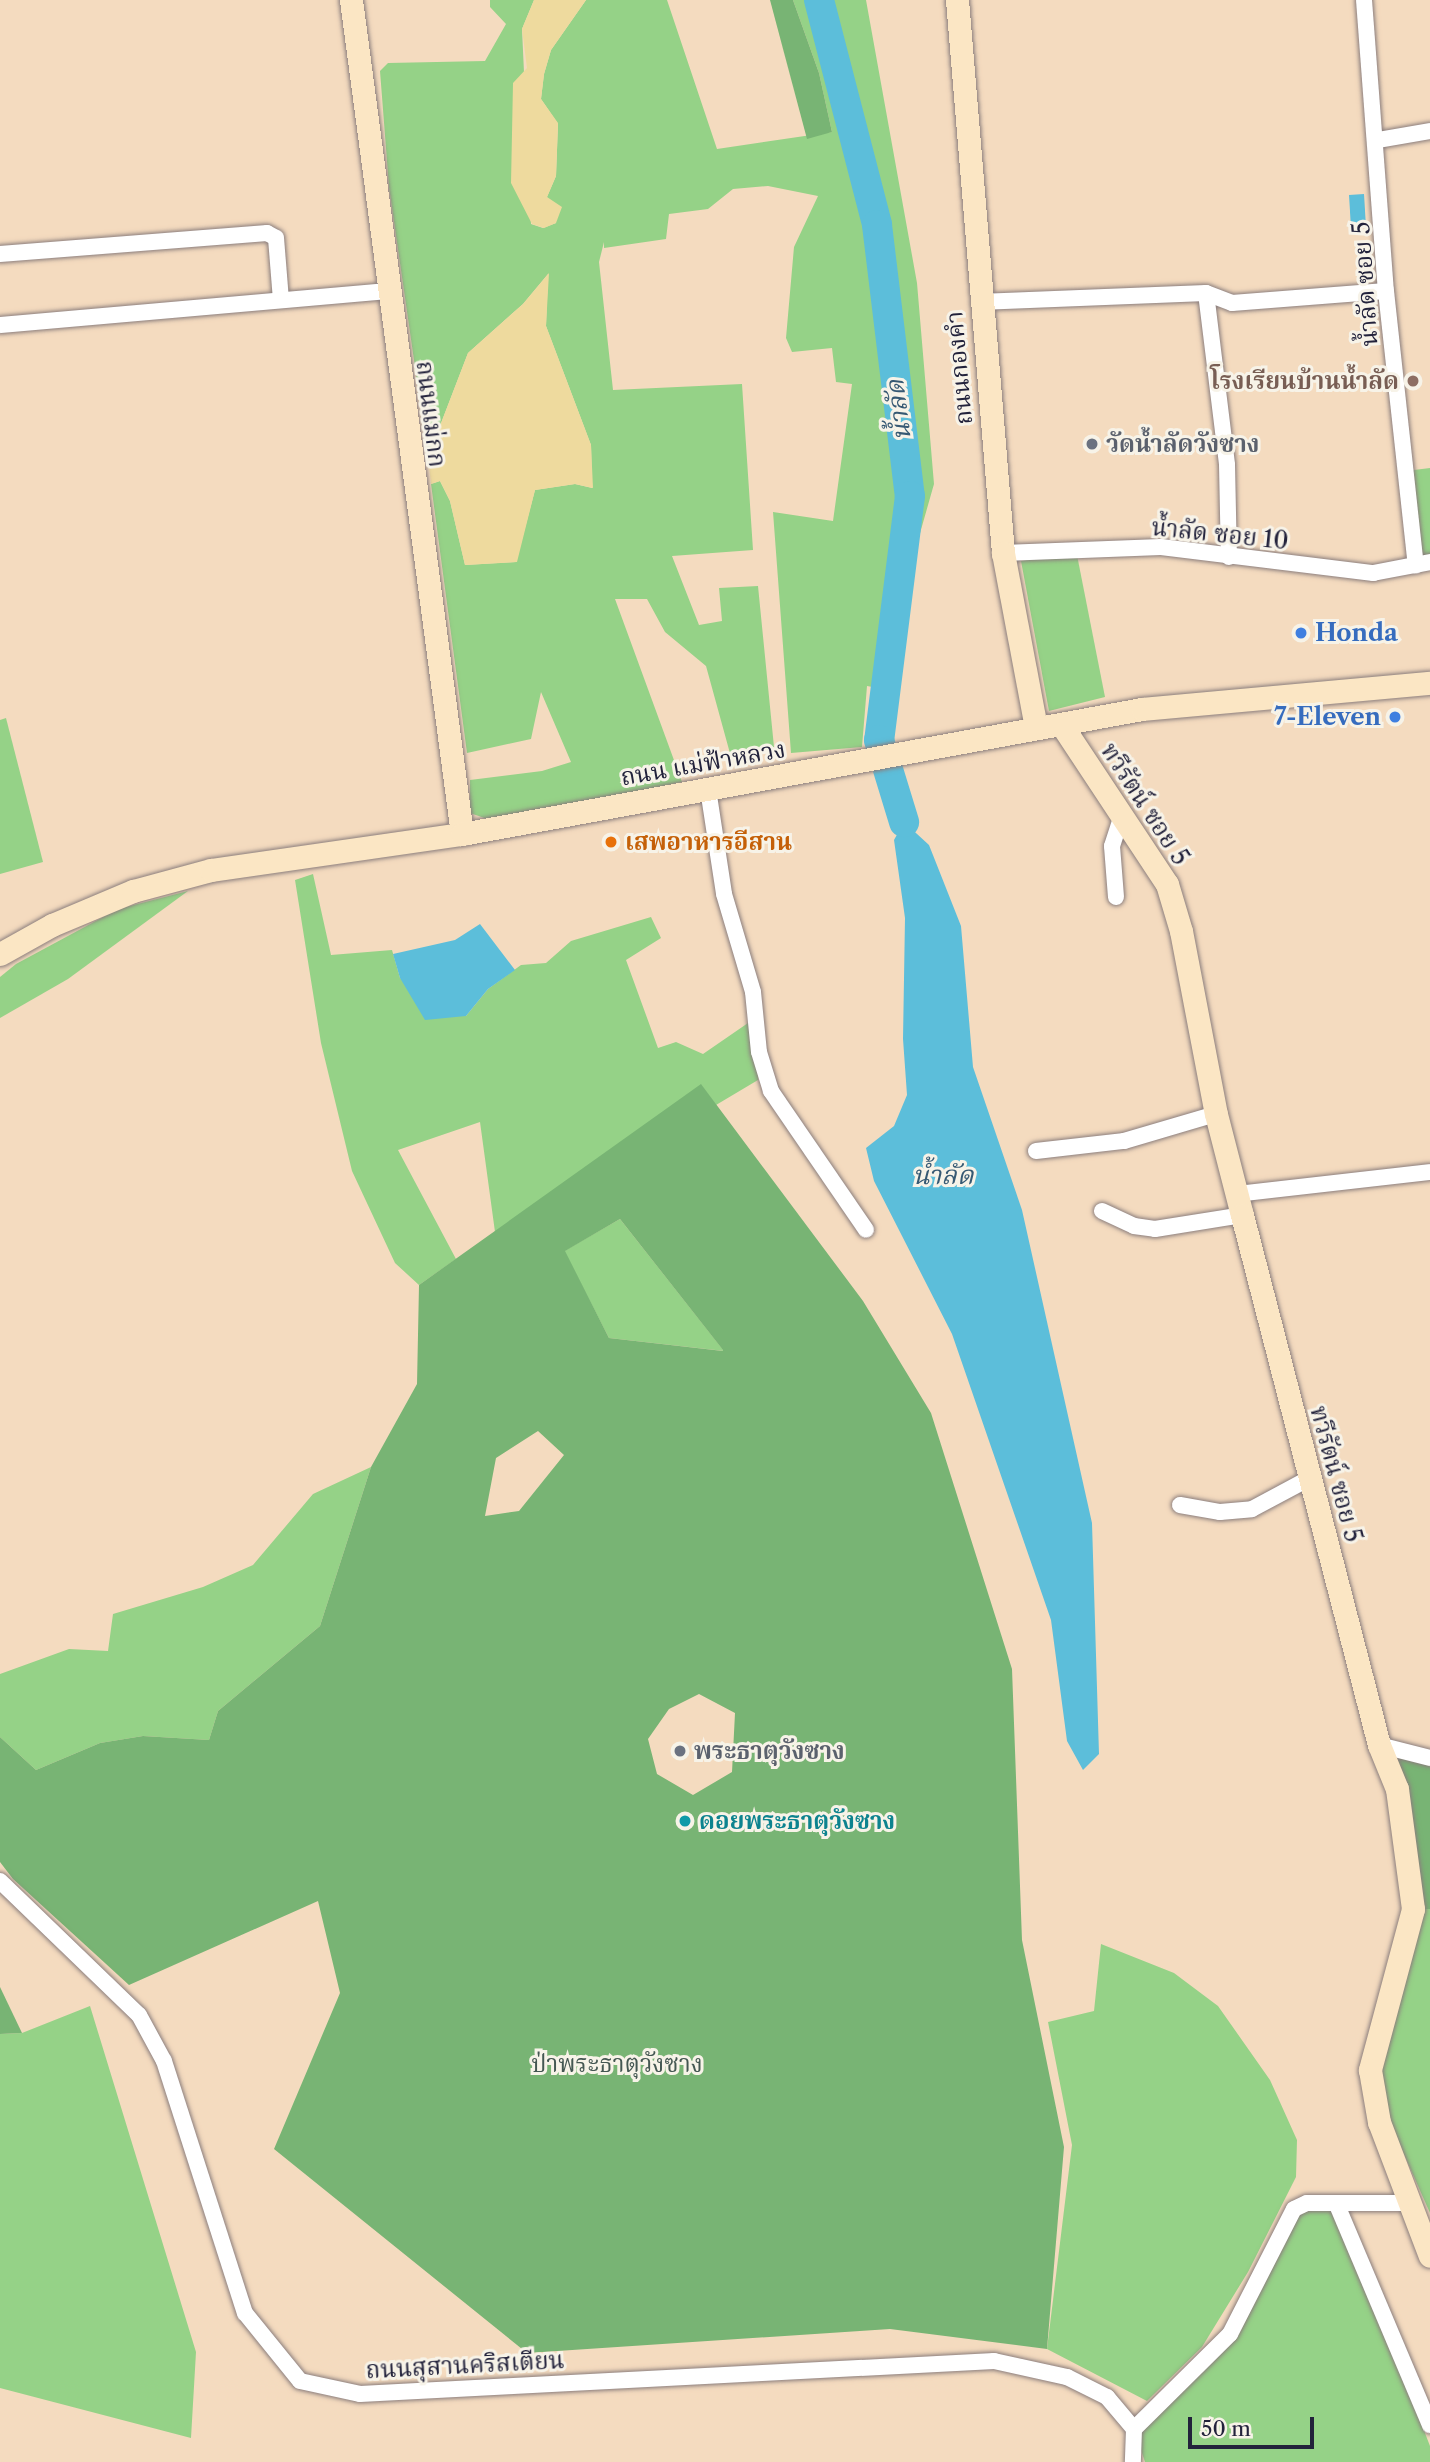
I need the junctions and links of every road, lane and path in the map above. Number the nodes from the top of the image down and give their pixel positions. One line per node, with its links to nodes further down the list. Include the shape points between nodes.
1 (351, 0): 7 (street, ถนนแม่กก)
2 (957, 0): 11 (street, ถนนกองคำ)
3 (1364, 0): 5 (street, น้ำลัด ซอย 5)
4 (1430, 131): 5 (street)
5 (1378, 140): 8 (street, น้ำลัด ซอย 5)
6 (0, 254): 10 (street, via 267,233 276,238)
7 (389, 291): 10 (street); 21 (street, ถนนแม่กก)
8 (1386, 292): 9 (street, via 1233,303); 15 (street, น้ำลัด ซอย 5)
9 (1206, 293): 11 (street); 14 (street, via 1227,466)
10 (281, 300): 12 (street)
11 (979, 302): 13 (street, ถนนกองคำ)
12 (0, 325)
13 (1003, 553): 14 (street, น้ำลัด ซอย 10, via 1161,547); 18 (street, ถนนกองคำ)
14 (1229, 557): 15 (street, น้ำลัด ซอย 10, via 1373,573)
15 (1423, 563)
16 (1430, 683): 17 (street, ถนน แม่ฟ้าหลวง, via 1180,704)
17 (1061, 724): 18 (street, ถนน แม่ฟ้าหลวง); 20 (street, ทวีรัตน์ ซอย 5)
18 (1036, 728): 19 (street, ถนน แม่ฟ้าหลวง)
19 (708, 789): 21 (street, ถนน แม่ฟ้าหลวง); 29 (street, via 724,894 753,992 759,1052 771,1091)
20 (1122, 816): 22 (street, via 1111,846); 24 (street, ทวีรัตน์ ซอย 5, via 1167,884 1181,931)
21 (462, 834): 23 (street, ถนน แม่ฟ้าหลวง, via 177,878 90,909)
22 (1116, 897)
23 (0, 954)
24 (1216, 1114): 25 (street, via 1125,1141); 27 (street, ทวีรัตน์ ซอย 5)
25 (1036, 1151)
26 (1430, 1172): 27 (street)
27 (1239, 1205): 28 (street, via 1154,1229 1134,1226); 30 (street, ทวีรัตน์ ซอย 5)
28 (1102, 1211)
29 (866, 1230)
30 (1310, 1478): 31 (street, via 1252,1509 1220,1512); 32 (street, ทวีรัตน์ ซอย 5)
31 (1180, 1505)
32 (1379, 1745): 33 (street); 35 (street, ทวีรัตน์ ซอย 5, via 1397,1788 1413,1909 1370,2070 1373,2099)
33 (1430, 1758)
34 (0, 1881): 39 (street, ถนนสุสานคริสเตียน, via 139,2015 164,2061 245,2313 300,2381 360,2394 994,2361 1067,2376 1107,2397)
35 (1409, 2203): 36 (street); 37 (street, ทวีรัตน์ ซอย 5)
36 (1337, 2205): 38 (street); 39 (street, via 1307,2203 1294,2209 1230,2334)
37 (1430, 2256)
38 (1430, 2425)
39 (1134, 2430): 40 (street)
40 (1132, 2462)

